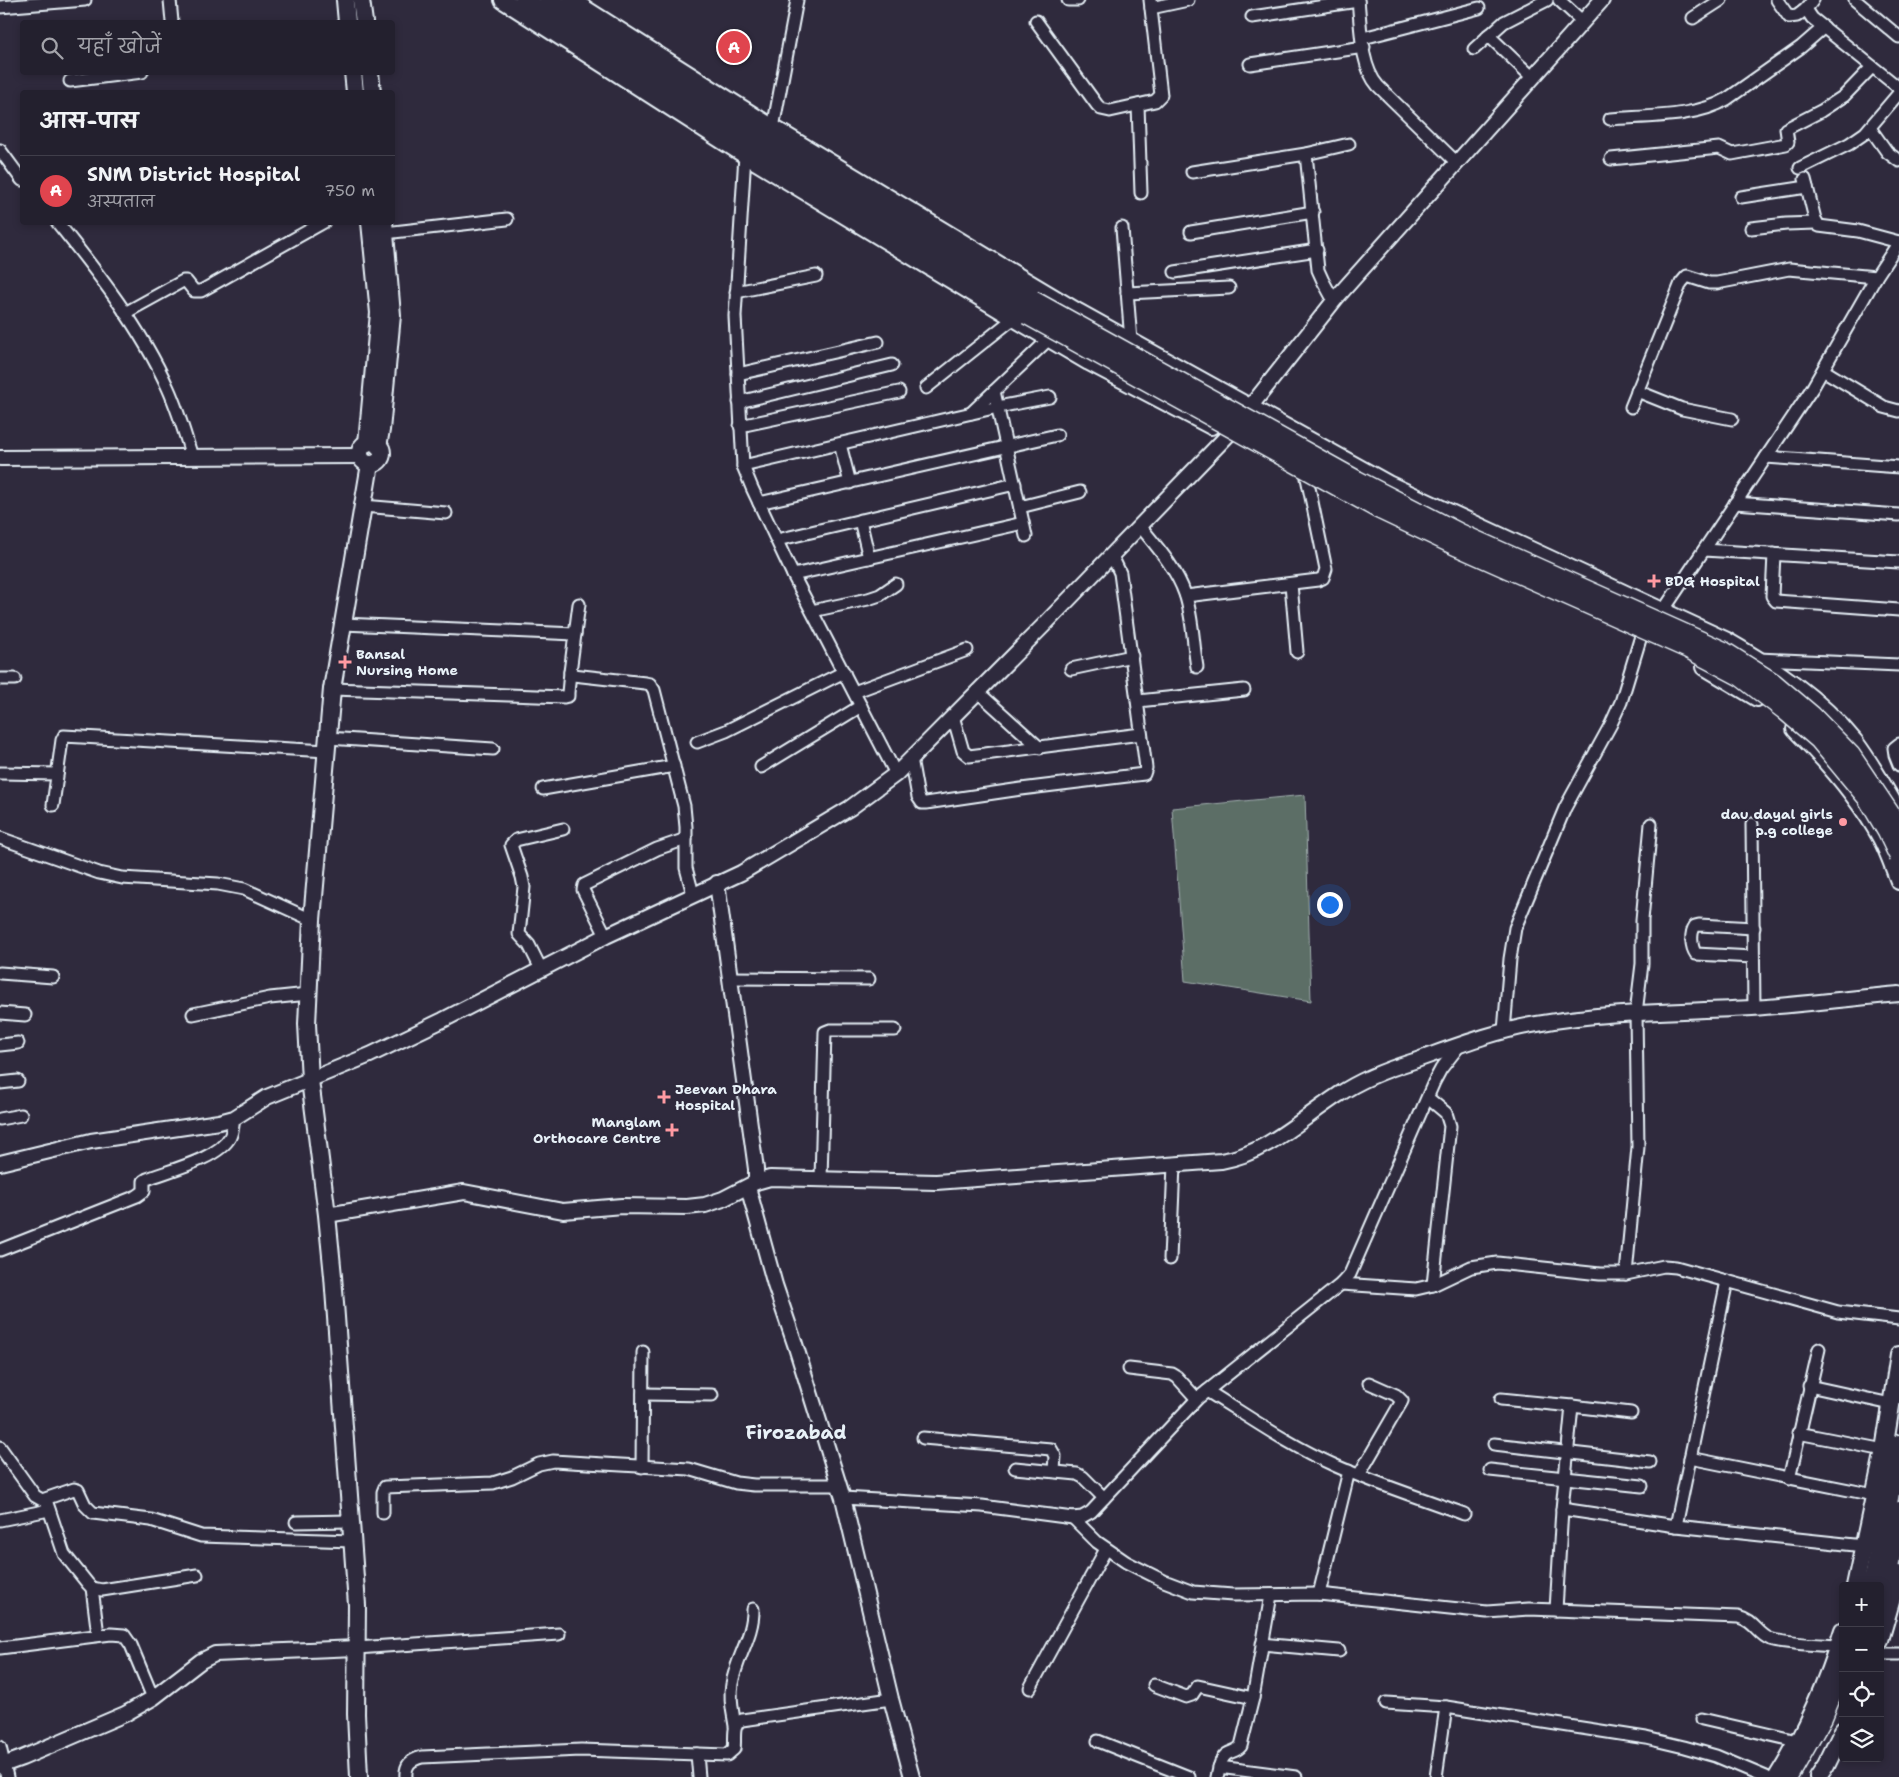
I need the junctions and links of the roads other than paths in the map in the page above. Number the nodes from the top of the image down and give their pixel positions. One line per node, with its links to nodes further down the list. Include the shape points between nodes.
1 (85, 0): 22 (street)
2 (170, 0): 26 (street)
3 (345, 0): 27 (main road)
4 (361, 0): 28 (main road)
5 (503, 0): 54 (main road)
6 (524, 0): 83 (main road)
7 (549, 0): 83 (main road, via 762,134)
8 (571, 0): 49 (main road)
9 (797, 0): 49 (street)
10 (1068, 0): 11 (street)
11 (1078, 0)
12 (1188, 0): 20 (street)
13 (1358, 0): 24 (street); 34 (street)
14 (1547, 0): 32 (street)
15 (1559, 0): 30 (street)
16 (1602, 0): 30 (street)
17 (1721, 0): 25 (street)
18 (1777, 0): 21 (street, via 1789,17 1797,16)
19 (1855, 0): 33 (street)
20 (1150, 4): 47 (street, via 1160,95 1155,101)
21 (1810, 5): 31 (street, via 1808,14)
22 (0, 7)
23 (1479, 8): 34 (street)
24 (1252, 17)
25 (1693, 18)
26 (172, 20)
27 (348, 20)
28 (364, 20)
29 (1036, 21): 47 (street, via 1101,109 1110,111)
30 (1583, 22): 41 (street)
31 (1824, 28): 37 (street); 48 (street, via 1714,106)
32 (1488, 35): 35 (street); 41 (street)
33 (1899, 37)
34 (1363, 42): 36 (street); 57 (street, via 1372,80)
35 (1474, 49)
36 (1250, 64)
37 (1872, 66): 43 (street); 55 (street, via 1844,96 1786,129 1786,144 1732,154 1719,148)
38 (118, 75): 42 (street)
39 (353, 75): 44 (main road)
40 (370, 75): 45 (main road)
41 (1533, 78): 57 (street)
42 (70, 81)
43 (1899, 88)
44 (355, 90)
45 (372, 90)
46 (1899, 93): 50 (street)
47 (1138, 105): 62 (street)
48 (1610, 119)
49 (773, 128): 86 (main road)
50 (1870, 128): 56 (street, via 1887,152); 59 (street, via 1849,144)
51 (1349, 144): 53 (street)
52 (0, 150): 58 (street)
53 (1306, 154): 60 (street); 64 (street)
54 (745, 155): 80 (street); 83 (main road)
55 (1611, 159)
56 (1899, 161)
57 (1457, 163): 82 (street)
58 (5, 166): 61 (street)
59 (1800, 168)
60 (1192, 172)
61 (20, 178)
62 (1141, 193)
63 (1741, 196): 66 (street, via 1806,183)
64 (1313, 212): 73 (street); 75 (street)
65 (508, 219): 70 (street)
66 (1816, 223): 72 (street); 74 (street, via 1821,227 1868,233)
67 (59, 225): 84 (street)
68 (319, 225): 84 (street, via 201,290 194,290 186,280)
69 (370, 225): 108 (main road, via 379,313)
70 (384, 228): 108 (main road, via 391,292 391,328 381,430)
71 (1122, 228): 81 (street)
72 (1751, 228)
73 (1191, 232)
74 (1899, 242): 78 (street)
75 (1317, 250): 76 (street); 82 (street, via 1320,276)
76 (1176, 272)
77 (816, 276): 80 (street)
78 (1876, 277): 89 (street); 93 (street, via 1789,269 1709,283 1687,276 1681,283)
79 (1229, 288): 81 (street)
80 (736, 292): 90 (street)
81 (1127, 293): 86 (street)
82 (1334, 301): 97 (street)
83 (1025, 311): 85 (main road); 91 (street); 183 (main road, bridge, via 1451,529 1724,651 1773,682 1812,715 1851,755); 186 (main road, bridge, via 1378,509 1458,548 1688,649 1741,678 1819,740 1867,798)
84 (125, 313): 109 (street, via 168,388)
85 (1049, 339): 92 (street); 105 (main road)
86 (1131, 341): 97 (main road)
87 (878, 342): 90 (street)
88 (892, 365): 96 (street)
89 (1823, 370): 100 (street, via 1884,407); 110 (street)
90 (738, 374): 96 (street)
91 (926, 388)
92 (994, 391): 98 (street); 101 (street)
93 (1638, 391): 99 (street); 102 (street, via 1673,406)
94 (899, 392): 103 (street)
95 (1050, 397): 98 (street)
96 (739, 402): 103 (street)
97 (1250, 407): 105 (street); 141 (main road, via 1388,484)
98 (998, 408): 101 (street); 107 (street)
99 (1631, 408)
100 (1899, 411)
101 (969, 415): 106 (street)
102 (1732, 419)
103 (740, 426): 112 (street)
104 (1057, 435): 107 (street)
105 (1228, 435): 114 (main road); 126 (street)
106 (840, 444): 112 (street); 115 (street)
107 (1006, 447): 115 (street); 116 (street)
108 (369, 452): 109 (street); 120 (main road)
109 (192, 457): 111 (street)
110 (1766, 457): 113 (street); 119 (street)
111 (0, 458)
112 (743, 466): 118 (street)
113 (1899, 467)
114 (1306, 478): 136 (street, via 1326,574 1318,580); 144 (main road, via 1448,550)
115 (850, 483): 118 (street)
116 (1015, 484): 121 (street); 124 (street)
117 (1080, 492): 121 (street)
118 (759, 503): 128 (street)
119 (1735, 503): 123 (street); 129 (street)
120 (363, 506): 122 (street); 142 (main road)
121 (1020, 506): 125 (street)
122 (446, 513)
123 (1899, 514)
124 (860, 520): 128 (street); 132 (street)
125 (1023, 523): 127 (street); 132 (street)
126 (1140, 526): 131 (street); 137 (street, via 1170,565)
127 (1026, 536)
128 (777, 540): 134 (street)
129 (1704, 550): 130 (street); 141 (street)
130 (1774, 554): 133 (street); 139 (street, via 1772,596 1776,602)
131 (1112, 556): 147 (street, via 1120,573); 159 (street)
132 (869, 558): 134 (street)
133 (1899, 562)
134 (793, 575): 140 (street)
135 (896, 584): 140 (street, via 868,599)
136 (1291, 584): 137 (street); 146 (street)
137 (1186, 596): 150 (street)
138 (579, 604): 143 (street)
139 (1899, 610)
140 (812, 611): 153 (street)
141 (1663, 611): 148 (main road)
142 (343, 624): 143 (street); 156 (main road)
143 (576, 634): 152 (street)
144 (1641, 636): 187 (main road, via 1703,666 1782,716 1814,748 1862,809 1881,838); 207 (street, via 1621,702 1565,808 1515,928)
145 (967, 650): 158 (street)
146 (1297, 652)
147 (1132, 656): 151 (street); 160 (street)
148 (1758, 659): 149 (street); 177 (main road, via 1790,681 1854,741)
149 (1899, 665)
150 (1197, 667)
151 (1071, 669)
152 (570, 672): 156 (street, via 566,697); 171 (street, via 576,676 650,684)
153 (844, 672): 158 (street); 164 (street, via 726,731)
154 (0, 679): 155 (street)
155 (15, 679)
156 (332, 689): 166 (main road)
157 (1244, 690): 160 (street)
158 (854, 692): 161 (street)
159 (978, 692): 162 (street); 167 (street)
160 (1138, 701): 163 (street)
161 (861, 706): 172 (street); 175 (street)
162 (953, 716): 167 (street, via 963,752 969,756); 169 (street)
163 (1141, 734): 167 (street); 169 (street, via 1146,768 1141,776 1021,789 926,804 918,797)
164 (697, 742)
165 (1899, 744): 170 (street, via 1894,748)
166 (328, 745): 168 (street); 174 (street, via 64,736); 190 (main road)
167 (1040, 748)
168 (493, 750)
169 (911, 758): 175 (street)
170 (1899, 765)
171 (674, 766): 176 (street); 185 (street, via 684,806)
172 (762, 767)
173 (0, 773): 174 (street)
174 (57, 774): 178 (street)
175 (896, 774): 188 (street, via 850,808 761,862)
176 (543, 789)
177 (1894, 796): 179 (main road)
178 (53, 805)
179 (1899, 813)
180 (1651, 824): 202 (street)
181 (1752, 824): 191 (street)
182 (563, 829): 194 (street, via 516,840 511,845 524,888 519,934 529,945)
183 (1899, 830)
184 (0, 838): 190 (street, via 75,866 122,878 218,884 244,889)
185 (686, 838): 189 (street, via 686,868); 192 (street, via 584,885 583,890)
186 (1899, 858)
187 (1899, 880)
188 (717, 883): 189 (street); 197 (street)
189 (693, 894): 192 (street)
190 (312, 920): 199 (main road)
191 (1754, 928): 193 (street); 193 (street, via 1699,925 1692,932 1696,954)
192 (606, 936): 194 (street)
193 (1753, 957): 201 (street)
194 (541, 969): 212 (street, via 443,1020)
195 (0, 973): 196 (street)
196 (53, 977)
197 (730, 978): 198 (street); 221 (street, via 756,1170)
198 (869, 979)
199 (308, 994): 204 (street, via 270,998); 212 (main road)
200 (1899, 994): 201 (street)
201 (1754, 1008): 202 (street)
202 (1636, 1013): 207 (street, via 1576,1018); 225 (street, via 1638,1147)
203 (0, 1014): 205 (street)
204 (193, 1014)
205 (25, 1015)
206 (895, 1030): 220 (street, via 824,1032)
207 (1504, 1031): 210 (street)
208 (18, 1043): 209 (street)
209 (0, 1045)
210 (1459, 1046): 214 (street, via 1441,1069); 219 (street, via 1411,1061 1357,1084 1249,1154 1221,1162)
211 (18, 1080): 213 (street)
212 (310, 1080): 216 (street, via 267,1097); 222 (main road)
213 (0, 1083)
214 (1428, 1098): 227 (street, via 1355,1264); 228 (street, via 1446,1114 1450,1126)
215 (21, 1115): 217 (street)
216 (234, 1118): 218 (street, via 91,1141); 223 (street, via 231,1135 221,1148 206,1157 147,1179 144,1191 138,1196)
217 (0, 1119)
218 (0, 1163)
219 (1174, 1165): 220 (street, via 975,1180 896,1182); 224 (street)
220 (821, 1179): 221 (street, via 770,1178)
221 (752, 1185): 222 (street, via 714,1202 687,1207 622,1206 563,1211 464,1192); 260 (street, via 775,1285)
222 (328, 1215): 270 (main road)
223 (0, 1250)
224 (1170, 1259)
225 (1626, 1274): 226 (street, via 1664,1266); 228 (street, via 1497,1263 1470,1267)
226 (1727, 1281): 229 (street, via 1838,1312); 250 (street)
227 (1341, 1284): 228 (street, via 1416,1289); 236 (street)
228 (1433, 1285)
229 (1899, 1319)
230 (1819, 1349): 235 (street)
231 (643, 1352): 237 (street)
232 (1899, 1355): 241 (main road)
233 (1129, 1369): 240 (street, via 1172,1374)
234 (1369, 1383): 256 (street, via 1396,1394 1402,1401)
235 (1809, 1386): 241 (street); 244 (street)
236 (1207, 1391): 240 (street); 256 (street, via 1297,1446)
237 (643, 1394): 238 (street); 252 (street)
238 (712, 1395)
239 (1501, 1399): 242 (street)
240 (1197, 1400): 262 (street)
241 (1891, 1404): 248 (main road)
242 (1572, 1406): 243 (street); 249 (street)
243 (1631, 1413)
244 (1798, 1433): 248 (street); 258 (street)
245 (923, 1438): 255 (street, via 1052,1449)
246 (1494, 1444): 249 (street)
247 (0, 1447): 263 (street, via 35,1496)
248 (1892, 1447): 261 (main road); 278 (main road)
249 (1569, 1452): 251 (street); 257 (street)
250 (1690, 1458): 258 (street); 272 (street)
251 (1650, 1462)
252 (642, 1467): 260 (street, via 689,1469 736,1483); 266 (street, via 553,1461 493,1483 389,1486 384,1488)
253 (1015, 1468): 255 (street)
254 (1490, 1470): 257 (street)
255 (1054, 1471): 262 (street, via 1082,1477)
256 (1354, 1473): 267 (street); 282 (street)
257 (1566, 1478): 259 (street); 264 (street)
258 (1789, 1479): 261 (street)
259 (1642, 1486)
260 (841, 1492): 268 (street); 302 (street)
261 (1874, 1495): 274 (main road)
262 (1104, 1498): 268 (street, via 1086,1515)
263 (48, 1505): 269 (street); 273 (street, via 74,1489 78,1490 93,1513 151,1520 201,1536); 281 (street, via 64,1554)
264 (1562, 1509): 272 (street); 285 (street)
265 (1899, 1511): 279 (main road)
266 (383, 1513)
267 (1464, 1514)
268 (1073, 1518): 275 (street)
269 (0, 1520)
270 (350, 1521): 271 (street); 273 (main road)
271 (296, 1522)
272 (1676, 1526): 274 (street)
273 (352, 1542): 293 (main road)
274 (1864, 1546): 277 (main road)
275 (1106, 1549): 283 (street, via 1179,1588 1209,1594); 299 (street)
276 (196, 1575): 281 (street, via 102,1590)
277 (1856, 1582)
278 (1872, 1582)
279 (1884, 1582)
280 (1898, 1582): 286 (main road)
281 (92, 1588): 288 (street)
282 (1319, 1594): 283 (street); 285 (street, via 1472,1611)
283 (1271, 1595): 291 (street)
284 (753, 1609): 307 (street, via 751,1626 732,1683)
285 (1556, 1610): 289 (street, via 1738,1617 1751,1622 1763,1635 1775,1640)
286 (1884, 1627)
287 (559, 1634): 293 (street)
288 (98, 1635): 292 (street); 300 (street, via 124,1635)
289 (1839, 1638)
290 (1839, 1641): 310 (main road, via 1827,1678)
291 (1262, 1644): 294 (street); 301 (street)
292 (0, 1648)
293 (357, 1648): 300 (street, via 215,1654); 315 (main road)
294 (1339, 1651)
295 (1884, 1654): 296 (street)
296 (1899, 1654)
297 (1841, 1672): 324 (main road, via 1823,1717)
298 (1154, 1685): 301 (street, via 1186,1697 1198,1686)
299 (1030, 1688)
300 (153, 1698): 313 (street)
301 (1253, 1698): 314 (street, via 1241,1746 1225,1754)
302 (891, 1699): 307 (street, via 742,1720); 318 (street)
303 (1386, 1703): 304 (street)
304 (1446, 1707): 321 (street); 322 (street, via 1664,1742 1716,1756)
305 (1839, 1710): 325 (main road)
306 (1702, 1719): 310 (street)
307 (735, 1726): 312 (street, via 735,1745 731,1753)
308 (1839, 1738): 326 (main road)
309 (1098, 1741): 319 (street)
310 (1797, 1741): 323 (main road)
311 (0, 1747): 313 (street)
312 (697, 1754): 316 (street, via 567,1750 422,1757 410,1761); 317 (street)
313 (4, 1769)
314 (1218, 1772): 320 (street)
315 (359, 1777)
316 (406, 1777)
317 (699, 1777)
318 (912, 1777)
319 (1189, 1777)
320 (1296, 1777)
321 (1436, 1777)
322 (1766, 1777)
323 (1777, 1777)
324 (1789, 1777)
325 (1802, 1777)
326 (1818, 1777)

